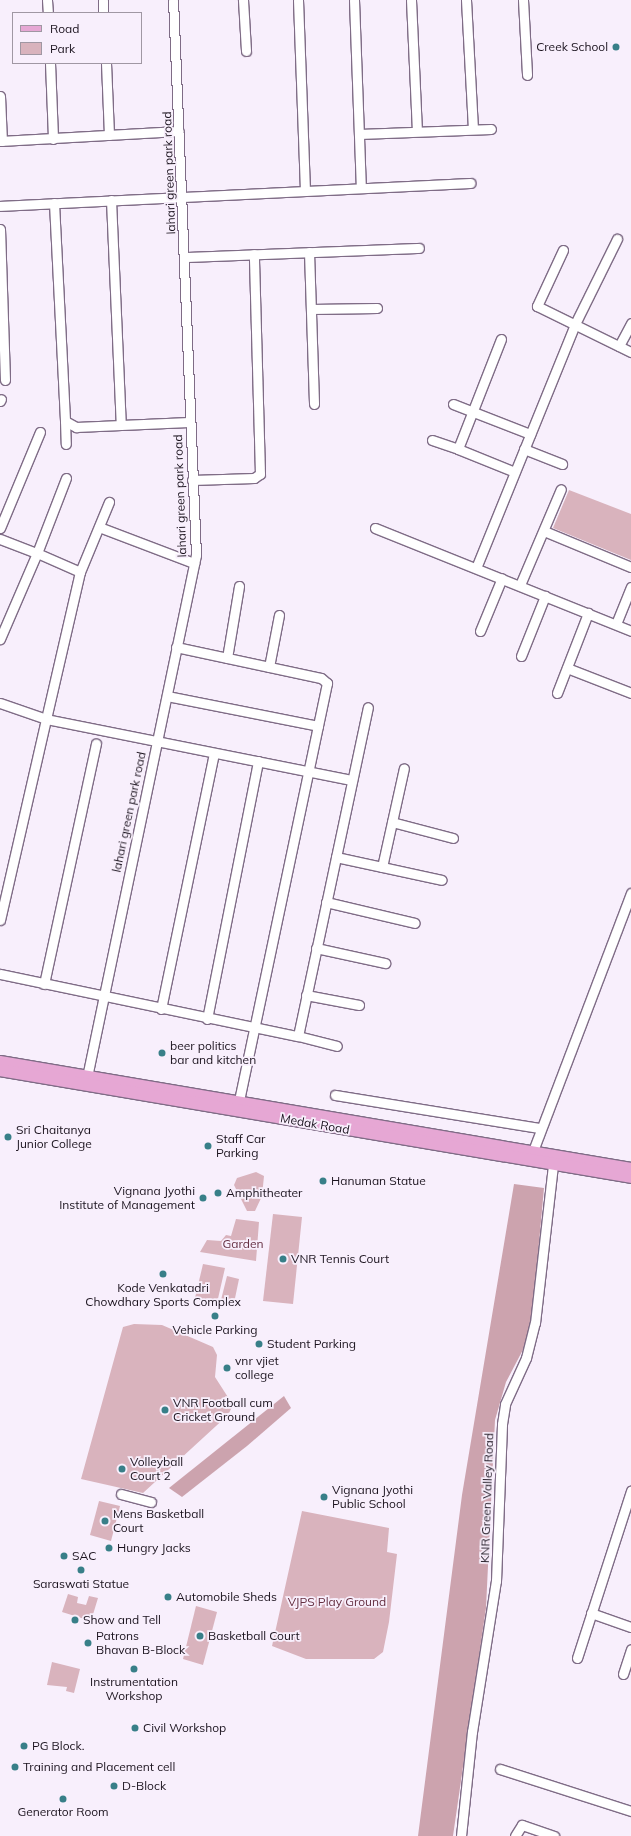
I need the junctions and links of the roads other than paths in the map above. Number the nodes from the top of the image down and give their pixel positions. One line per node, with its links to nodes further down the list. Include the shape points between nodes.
1 (47, 0): 10 (street)
2 (103, 0): 11 (street)
3 (173, 0): 19 (street, lahari green park road)
4 (243, 0): 12 (street)
5 (298, 0): 27 (street)
6 (354, 0): 21 (street)
7 (411, 0): 20 (street)
8 (466, 0): 17 (street)
9 (523, 0): 15 (street)
10 (48, 12)
11 (104, 12)
12 (246, 51)
13 (50, 64): 23 (street)
14 (106, 64): 22 (street)
15 (527, 75)
16 (0, 96): 24 (street)
17 (473, 129): 18 (street); 20 (street)
18 (491, 129)
19 (179, 131): 22 (street); 28 (street, lahari green park road)
20 (417, 131): 21 (street)
21 (359, 134): 26 (street)
22 (109, 135): 23 (street)
23 (53, 138): 24 (street)
24 (1, 141)
25 (470, 182): 26 (street)
26 (361, 188): 27 (street)
27 (305, 191): 28 (street)
28 (182, 197): 29 (street); 38 (street, lahari green park road)
29 (111, 200): 30 (street); 53 (street)
30 (54, 203): 31 (street); 51 (street)
31 (0, 206)
32 (0, 229): 39 (street)
33 (617, 239): 43 (street)
34 (419, 248): 36 (street)
35 (563, 250): 43 (street, via 537,306)
36 (309, 252): 37 (street); 41 (street)
37 (254, 254): 38 (street); 63 (street, via 260,474 254,478)
38 (185, 257): 52 (street, lahari green park road)
39 (1, 263): 47 (street)
40 (377, 308): 41 (street)
41 (311, 309): 48 (street)
42 (631, 323): 45 (street)
43 (575, 324): 45 (street); 55 (street)
44 (501, 339): 50 (street)
45 (619, 346): 46 (street)
46 (631, 352)
47 (5, 380)
48 (314, 404)
49 (453, 404): 50 (street)
50 (473, 412): 55 (street); 58 (street)
51 (65, 421): 53 (street, via 76,426); 57 (street)
52 (189, 422): 53 (street); 63 (street, lahari green park road)
53 (121, 425)
54 (40, 432): 67 (street)
55 (530, 434): 59 (street)
56 (432, 440): 58 (street)
57 (66, 444)
58 (458, 449): 61 (street)
59 (524, 449): 60 (street); 61 (street)
60 (562, 464)
61 (515, 472): 74 (street)
62 (66, 478): 71 (street)
63 (192, 480): 72 (street, lahari green park road)
64 (561, 489): 69 (street)
65 (109, 502): 66 (street)
66 (99, 527): 72 (street); 75 (street)
67 (0, 528)
68 (375, 528): 74 (street)
69 (544, 530): 73 (street); 77 (street)
70 (0, 539): 71 (street)
71 (37, 553): 75 (street); 86 (street)
72 (194, 563): 87 (street, lahari green park road)
73 (631, 567)
74 (476, 568): 76 (street)
75 (80, 572): 97 (street)
76 (502, 578): 77 (street); 84 (street)
77 (520, 585): 80 (street)
78 (239, 586): 89 (street)
79 (631, 587): 83 (street)
80 (545, 596): 81 (street); 88 (street)
81 (588, 613): 83 (street); 91 (street)
82 (279, 615): 90 (street)
83 (616, 624): 85 (street)
84 (480, 631)
85 (631, 631)
86 (0, 639)
87 (176, 647): 89 (street); 94 (street, lahari green park road)
88 (521, 656)
89 (227, 658): 90 (street)
90 (269, 667): 98 (street, via 325,679)
91 (567, 668): 92 (street); 93 (street)
92 (557, 693)
93 (631, 693)
94 (167, 696): 98 (street); 99 (street, lahari green park road)
95 (0, 703): 97 (street)
96 (368, 707): 105 (street)
97 (46, 719): 99 (street); 113 (street)
98 (318, 726): 104 (street)
99 (157, 741): 101 (street); 120 (street, lahari green park road)
100 (96, 744): 118 (street)
101 (214, 752): 102 (street); 122 (street)
102 (258, 761): 104 (street); 123 (street)
103 (404, 768): 106 (street)
104 (308, 772): 105 (street); 124 (street)
105 (352, 780): 108 (street)
106 (392, 822): 107 (street); 109 (street)
107 (453, 838)
108 (336, 857): 109 (street); 112 (street)
109 (382, 867): 110 (street)
110 (442, 880)
111 (631, 893): 132 (street)
112 (326, 902): 114 (street); 115 (street)
113 (0, 920)
114 (415, 923)
115 (316, 948): 116 (street); 119 (street)
116 (385, 963)
117 (0, 974): 118 (street)
118 (44, 984): 120 (street)
119 (306, 995): 121 (street); 125 (street)
120 (103, 996): 122 (street); 129 (street, lahari green park road)
121 (359, 1005)
122 (161, 1009): 123 (street)
123 (207, 1019): 124 (street)
124 (254, 1029): 125 (street); 131 (street)
125 (298, 1036): 126 (street)
126 (337, 1046)
127 (0, 1062): 129 (main road, Medak Road)
128 (0, 1070): 134 (main road, Medak Road)
129 (87, 1077): 131 (main road, Medak Road)
130 (335, 1095): 132 (street)
131 (239, 1102): 133 (main road, Medak Road)
132 (539, 1128): 133 (street)
133 (533, 1151): 135 (main road, Medak Road)
134 (553, 1166): 136 (main road, Medak Road); 147 (street, KNR Green Valley Road, via 535,1323 526,1358 505,1404 502,1424 496,1581 472,1732)
135 (631, 1169)
136 (631, 1177)
137 (631, 1491): 140 (street)
138 (121, 1494): 139 (street)
139 (151, 1502)
140 (591, 1613): 141 (street); 143 (street)
141 (631, 1627)
142 (631, 1649): 144 (street)
143 (577, 1658)
144 (623, 1674)
145 (500, 1769): 146 (street)
146 (631, 1811)
147 (461, 1836)
148 (515, 1836): 149 (street, via 522,1825)
149 (554, 1836)

